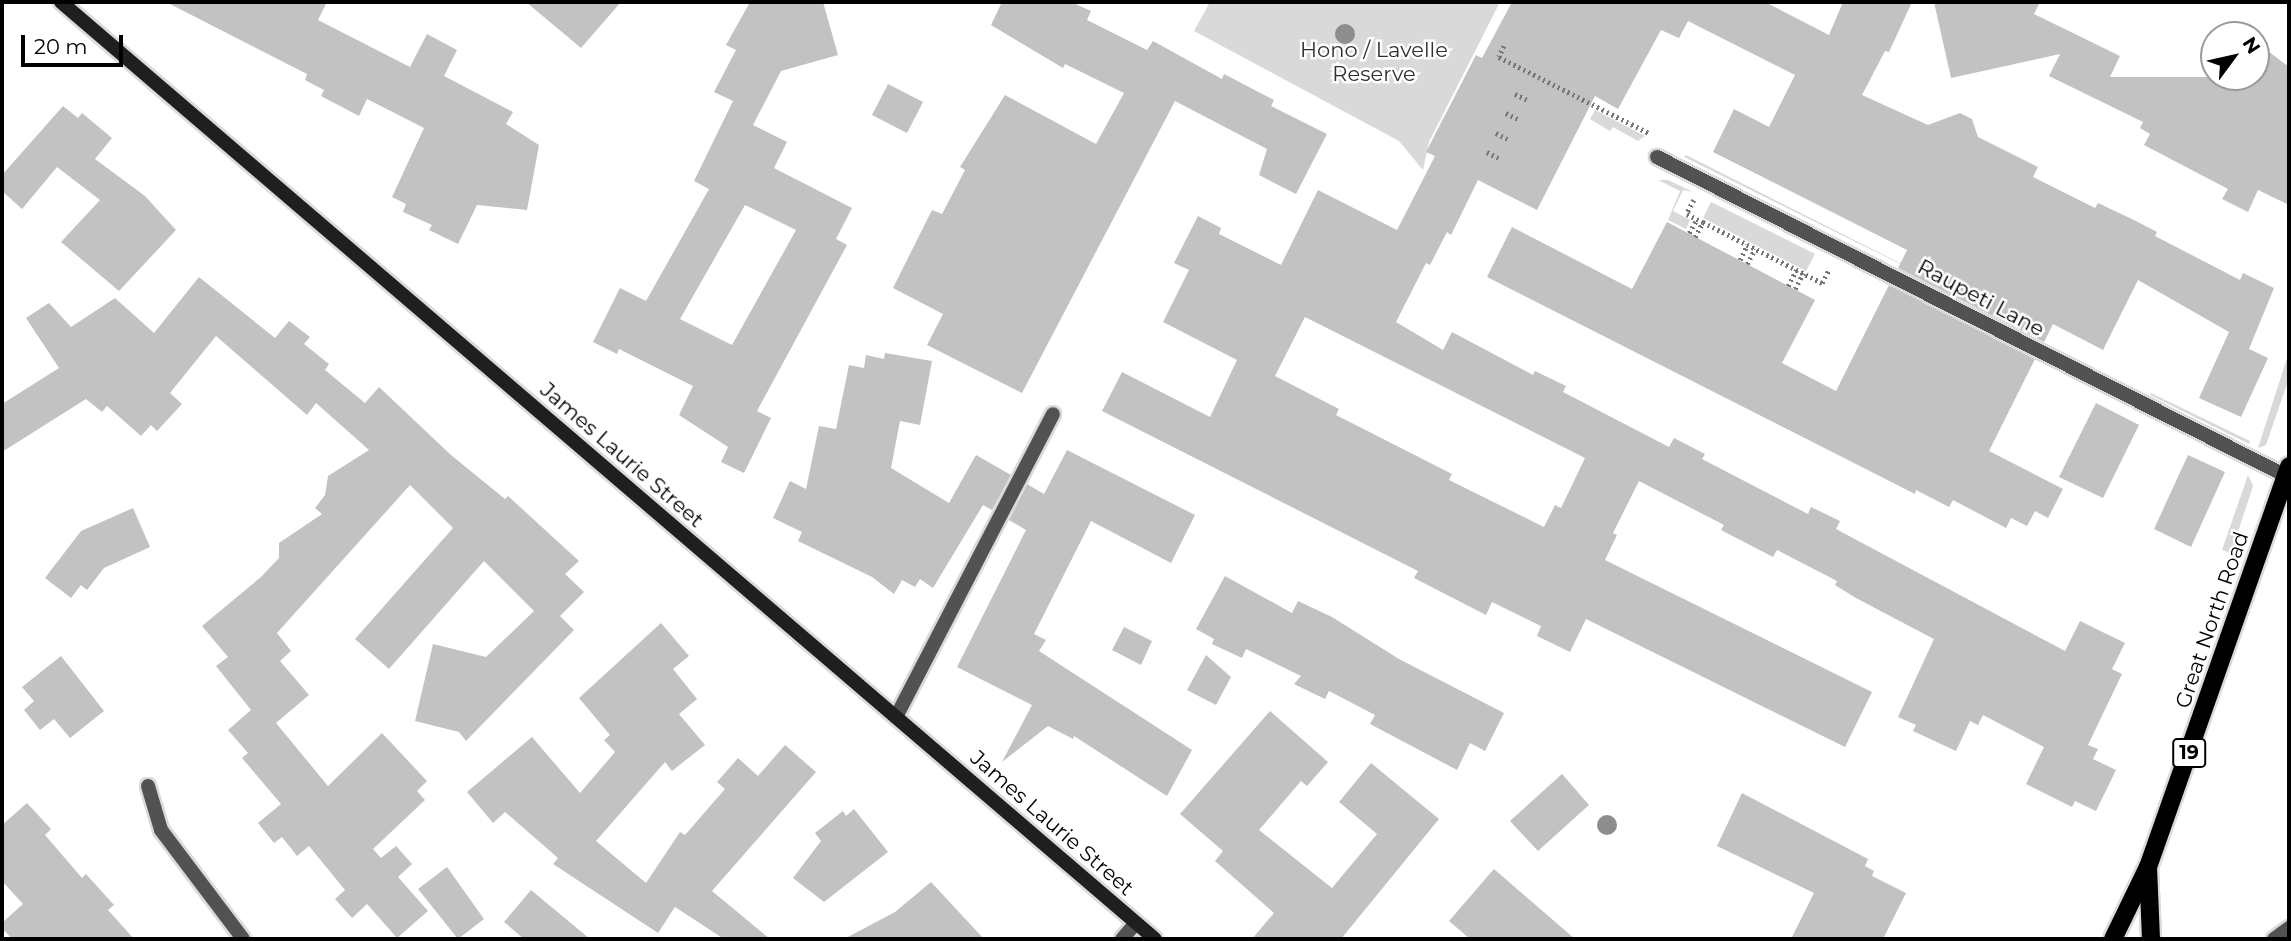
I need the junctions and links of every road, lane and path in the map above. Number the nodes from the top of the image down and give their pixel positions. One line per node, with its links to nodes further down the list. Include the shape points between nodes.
1 (61, 2): 29 (street, James Laurie Street)
2 (1504, 46): 8 (path, via 1499,57)
3 (1515, 94): 4 (path)
4 (1528, 100)
5 (1506, 113): 6 (path)
6 (1518, 119)
7 (1496, 132): 9 (path)
8 (1649, 133)
9 (1508, 139)
10 (1487, 152): 12 (path)
11 (1657, 157): 28 (street, Raupeti Lane)
12 (1499, 158)
13 (1698, 194): 14 (path, via 1687,214)
14 (1697, 218): 15 (path); 16 (path)
15 (1703, 222): 17 (path); 18 (path)
16 (1689, 233)
17 (1695, 237)
18 (1747, 245): 19 (path); 20 (path)
19 (1755, 249): 22 (path); 23 (path)
20 (1740, 260)
21 (1833, 262): 24 (path, via 1822,284)
22 (1747, 264)
23 (1796, 270): 24 (path); 25 (path)
24 (1803, 273): 26 (path)
25 (1788, 286)
26 (1795, 289)
27 (1053, 414): 29 (street)
28 (2288, 471): 31 (main road, Great North Road / 19)
29 (896, 717): 32 (street, James Laurie Street)
30 (148, 786): 35 (street, via 161,830)
31 (2148, 867): 34 (main road, Great North Road / 19); 38 (main road, Great North Road / 19)
32 (1136, 923): 36 (street); 37 (street, James Laurie Street)
33 (2289, 928): 39 (street)
34 (2153, 936)
35 (243, 939)
36 (1122, 939)
37 (1155, 939)
38 (2113, 939)
39 (2274, 939)

